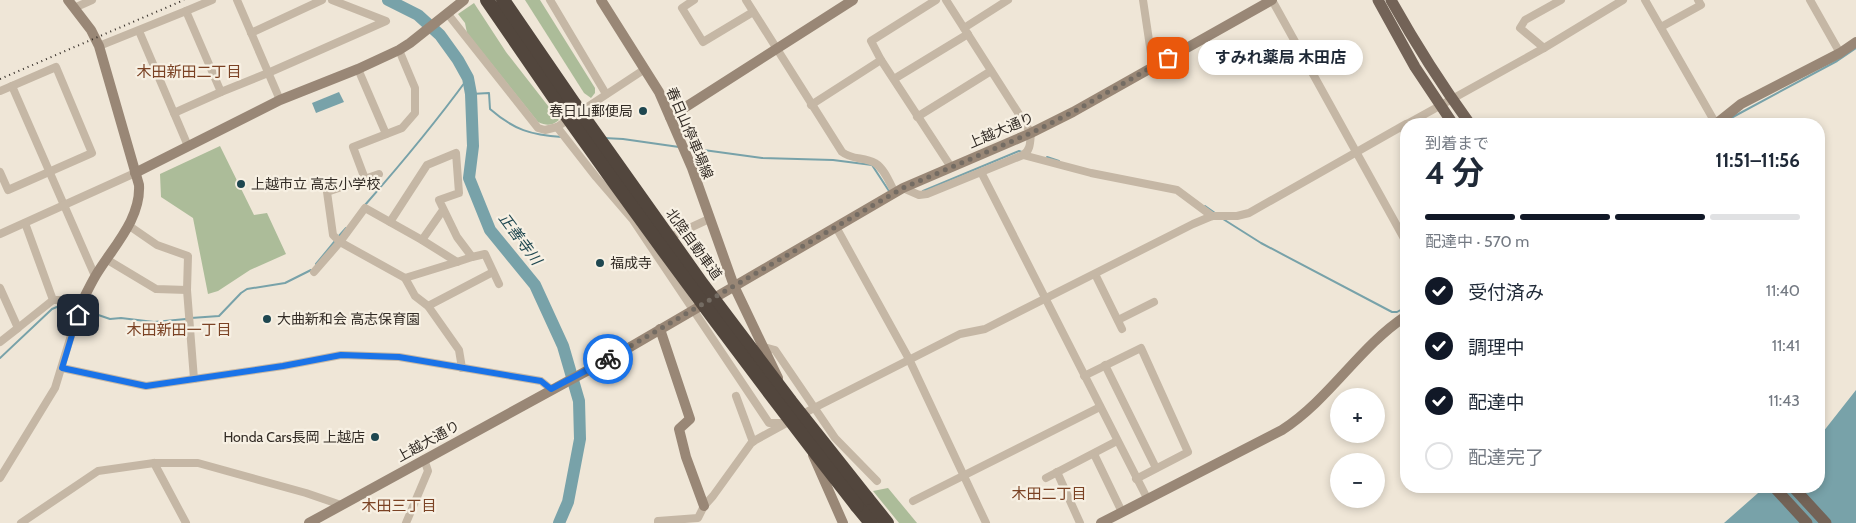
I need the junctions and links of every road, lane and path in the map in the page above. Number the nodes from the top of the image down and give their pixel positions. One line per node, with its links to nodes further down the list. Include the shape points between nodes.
1 (92, 0): 26 (street)
2 (212, 0): 28 (street)
3 (237, 0): 34 (street)
4 (322, 0): 34 (street)
5 (332, 0): 46 (street, via 386,21)
6 (464, 0): 30 (street)
7 (487, 0): 56 (highway, 北陸自動車道)
8 (503, 0): 56 (highway, 北陸自動車道)
9 (550, 0): 51 (street)
10 (601, 0): 44 (street, 春日山停車場線)
11 (694, 0): 29 (street, via 682,8 703,42)
12 (746, 0): 29 (street)
13 (853, 0): 38 (street)
14 (936, 0): 41 (street, via 871,41)
15 (946, 0): 33 (street)
16 (1008, 0): 33 (street)
17 (1143, 0): 42 (street)
18 (1272, 0): 27 (street, 上越大通り); 70 (street)
19 (1378, 0): 55 (main road, via 1414,67)
20 (1391, 0): 52 (main road)
21 (1561, 0): 37 (street, via 1525,20 1520,28)
22 (1623, 0): 37 (street)
23 (1645, 0): 31 (street)
24 (1698, 0): 31 (street, via 1701,5)
25 (1810, 0): 40 (street)
26 (71, 4): 36 (street)
27 (1255, 4): 42 (street, 上越大通り)
28 (186, 12): 32 (street); 50 (street)
29 (753, 12): 38 (street)
30 (447, 13): 39 (street); 65 (street, via 538,128)
31 (1661, 27): 63 (street)
32 (138, 31): 36 (street); 57 (street)
33 (966, 31): 45 (street); 47 (street)
34 (251, 33): 46 (street)
35 (1856, 42): 40 (street)
36 (99, 46): 76 (street)
37 (1544, 48): 52 (street)
38 (775, 49): 54 (street); 58 (street)
39 (399, 50): 43 (street); 68 (street, via 415,88 415,113 402,128)
40 (1840, 52): 64 (street, via 1740,104)
41 (881, 60): 47 (street); 54 (street)
42 (1152, 67): 67 (street, 上越大通り)
43 (358, 69): 53 (street); 68 (street)
44 (645, 69): 51 (street); 58 (street, 春日山停車場線)
45 (991, 70): 59 (street); 67 (street)
46 (268, 73): 50 (street); 53 (street)
47 (894, 79): 59 (street)
48 (12, 86): 49 (street); 74 (street); 74 (street, via 56,67 92,153)
49 (0, 91)
50 (221, 92): 57 (street)
51 (606, 94): 65 (street)
52 (1452, 99): 55 (street); 62 (main road)
53 (280, 100): 69 (street)
54 (811, 105): 79 (street, via 842,152 848,157 875,163)
55 (1440, 106): 60 (street); 61 (main road)
56 (569, 109): 146 (highway, 北陸自動車道, bridge, via 691,289 782,410)
57 (174, 113): 69 (street)
58 (670, 117): 83 (street, 春日山停車場線)
59 (918, 117): 72 (street)
60 (1418, 118)
61 (1449, 118)
62 (1466, 118)
63 (1713, 118)
64 (1723, 118)
65 (557, 127): 92 (street, via 633,220)
66 (1400, 128): 70 (street)
67 (1031, 133): 71 (street, via 1028,152); 72 (street, 上越大通り)
68 (386, 134): 78 (street, via 353,147)
69 (188, 146): 76 (street)
70 (1356, 152): 82 (street, via 1248,213); 86 (street)
71 (1023, 155): 75 (street); 82 (street, via 1091,174 1176,190)
72 (951, 168): 79 (street, 上越大通り)
73 (0, 172): 74 (street, via 8,190)
74 (49, 172): 80 (street)
75 (981, 172): 79 (street, via 928,194); 106 (street)
76 (135, 173): 80 (street); 87 (street, via 139,203)
77 (379, 174): 78 (street)
78 (364, 179): 91 (street, via 327,192 333,235)
79 (899, 190): 88 (street, 上越大通り)
80 (64, 205): 85 (street); 99 (street)
81 (443, 210): 84 (street, via 438,200 459,193 456,153 427,164); 90 (street); 93 (street, via 457,238)
82 (1212, 216): 98 (street)
83 (709, 218): 92 (street); 102 (street, 春日山停車場線)
84 (390, 222): 90 (street); 91 (street, via 365,208)
85 (24, 223): 89 (street); 105 (street)
86 (1400, 223)
87 (128, 225): 94 (street); 104 (street, via 158,245 188,256)
88 (836, 227): 102 (street, 上越大通り); 118 (street)
89 (0, 234)
90 (422, 240): 95 (street)
91 (340, 242): 96 (street); 100 (street)
92 (650, 246): 110 (street)
93 (472, 257): 95 (street); 97 (street, via 485,254)
94 (106, 259): 99 (street); 104 (street, via 156,289)
95 (457, 262): 100 (street)
96 (314, 272)
97 (493, 272): 101 (street); 108 (street)
98 (1095, 274): 106 (street); 111 (street)
99 (95, 276): 109 (street)
100 (405, 278): 108 (street, via 416,296)
101 (499, 284)
102 (734, 286): 110 (street, 上越大通り); 117 (street, 春日山停車場線)
103 (0, 288): 113 (street)
104 (187, 290): 123 (street)
105 (54, 300): 109 (street, via 65,300); 113 (street)
106 (1045, 300): 118 (street, via 985,329 960,334); 122 (street)
107 (1154, 302): 111 (street)
108 (428, 306): 121 (street, via 459,350)
109 (79, 310): 120 (street)
110 (693, 310): 114 (street, 上越大通り); 129 (street, via 769,423)
111 (1118, 320): 115 (street)
112 (1400, 321): 144 (street, via 1377,339 1297,421)
113 (18, 328): 116 (street)
114 (660, 329): 124 (street, 上越大通り); 148 (street, via 690,419 679,429)
115 (1122, 329)
116 (0, 342)
117 (764, 347): 127 (street, via 775,350); 128 (street, 春日山停車場線)
118 (909, 359): 127 (street); 137 (street)
119 (1105, 365): 122 (street); 135 (street); 135 (street, via 1141,348 1188,452)
120 (62, 368): 123 (street, via 146,386); 138 (street, via 49,401)
121 (462, 368): 123 (street, via 399,357 341,355); 124 (street, via 541,381)
122 (1084, 376): 126 (street)
123 (194, 379)
124 (551, 389): 133 (street, 上越大通り)
125 (736, 396): 131 (street)
126 (1100, 407): 130 (street); 137 (street)
127 (814, 408): 128 (street); 141 (street, via 835,438)
128 (796, 418): 129 (street); 156 (street, 春日山停車場線)
129 (785, 423): 131 (street)
130 (1117, 441): 132 (street); 140 (street)
131 (753, 442): 148 (street)
132 (1094, 454): 136 (street); 149 (street)
133 (424, 459): 147 (street, 上越大通り); 154 (street, via 428,471)
134 (154, 463): 147 (street, via 198,463); 151 (street, via 98,471); 152 (street)
135 (1156, 468): 140 (street)
136 (1057, 472): 139 (street); 160 (street)
137 (963, 476): 145 (street); 159 (street)
138 (0, 478)
139 (1046, 478)
140 (1136, 479): 144 (street)
141 (877, 481)
142 (1779, 493): 162 (main road)
143 (1798, 493): 163 (main road)
144 (1146, 498): 149 (street)
145 (913, 501)
146 (862, 502): 157 (highway, 北陸自動車道); 158 (highway, 北陸自動車道)
147 (341, 505): 153 (street, 上越大通り)
148 (704, 506): 150 (street)
149 (1122, 512): 161 (street)
150 (699, 521): 155 (street)
151 (21, 523)
152 (186, 523)
153 (309, 523)
154 (406, 523)
155 (658, 523)
156 (843, 523)
157 (871, 523)
158 (887, 523)
159 (986, 523)
160 (1080, 523)
161 (1101, 523)
162 (1807, 523)
163 (1826, 523)

